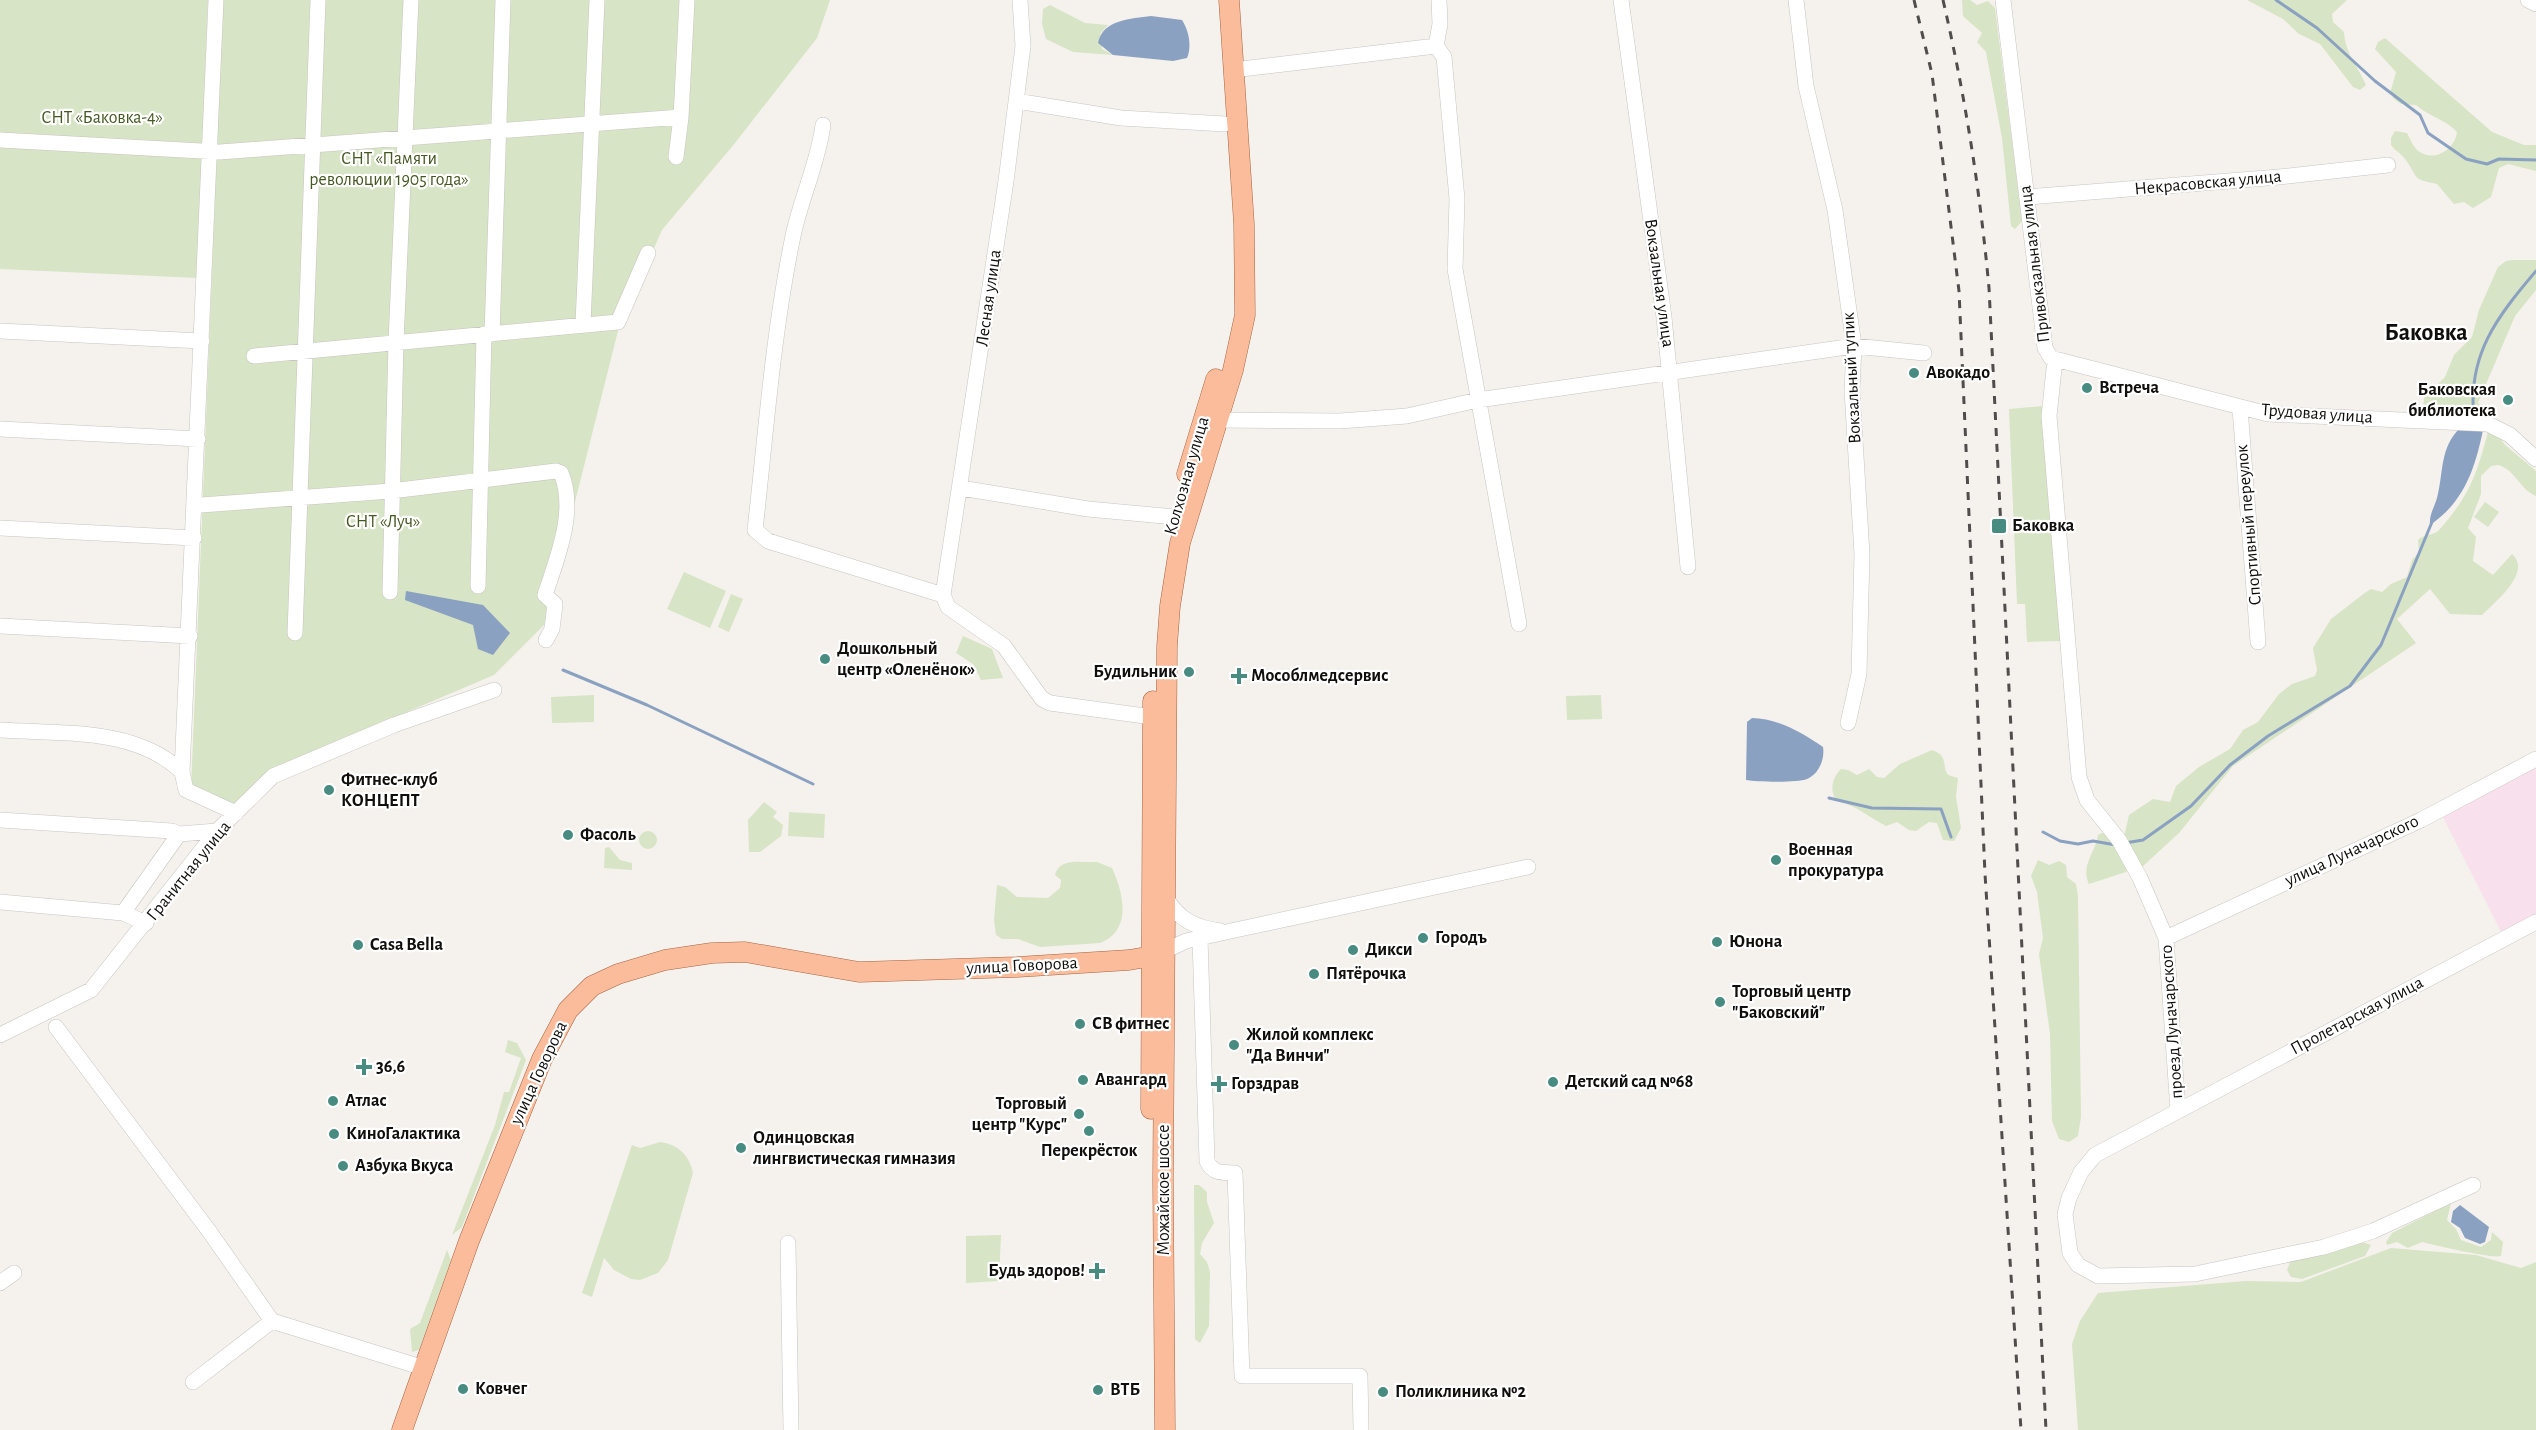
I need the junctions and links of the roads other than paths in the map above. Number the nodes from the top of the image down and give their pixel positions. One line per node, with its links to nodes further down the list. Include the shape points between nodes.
1 (216, 0): 27 (street)
2 (318, 0): 26 (street)
3 (411, 0): 24 (street)
4 (503, 0): 23 (street)
5 (597, 0): 20 (street)
6 (687, 0): 19 (street)
7 (1020, 0): 18 (street, Лесная улица, via 1023,46)
8 (1218, 0): 21 (main road, Колхозная улица)
9 (1229, 0): 17 (main road, Колхозная улица)
10 (1439, 0): 16 (street)
11 (1621, 0): 42 (street, Вокзальная улица)
12 (1796, 0): 37 (street, Вокзальный тупик, via 1806,86 1835,210)
13 (2003, 0): 30 (street, Привокзальная улица)
14 (2528, 0): 15 (street)
15 (2536, 4)
16 (1436, 46): 17 (street); 43 (street, via 1444,57 1458,199 1455,269)
17 (1233, 70): 45 (main road, Колхозная улица, via 1244,224 1245,315)
18 (1016, 101): 21 (street, via 1121,118); 50 (street, Лесная улица)
19 (681, 117): 20 (street); 28 (street)
20 (592, 123): 23 (street); 32 (street)
21 (1225, 124): 54 (main road, Колхозная улица, via 1233,277 1231,320)
22 (823, 125): 60 (street, via 794,234 779,314 755,530 768,540)
23 (497, 133): 24 (street); 34 (street)
24 (407, 136): 26 (street); 36 (street)
25 (0, 140): 27 (street)
26 (312, 143): 27 (street); 38 (street)
27 (210, 151): 35 (street)
28 (676, 157)
29 (2388, 165): 30 (street, Некрасовская улица)
30 (2027, 197): 41 (street, Привокзальная улица, via 2045,348)
31 (648, 254): 32 (street, via 618,322)
32 (584, 324): 34 (street)
33 (0, 331): 35 (street)
34 (488, 334): 36 (street); 49 (street)
35 (202, 341): 47 (street)
36 (396, 342): 38 (street); 51 (street)
37 (1854, 346): 39 (street); 42 (street); 69 (street, Вокзальный тупик, via 1852,391 1862,565 1859,674)
38 (306, 350): 40 (street); 52 (street)
39 (1924, 353)
40 (254, 356)
41 (2055, 360): 44 (street, Трудовая улица); 73 (street, Привокзальная улица, via 2049,416 2076,756 2082,788)
42 (1671, 371): 43 (street); 57 (street, Вокзальная улица)
43 (1478, 400): 45 (street, via 1407,416 1340,422); 61 (street)
44 (2240, 408): 48 (street, Трудовая улица, via 2314,417 2488,424 2510,435); 66 (street, Спортивный переулок)
45 (1218, 420): 79 (main road, Колхозная улица, via 1180,543 1170,606)
46 (0, 429): 47 (street)
47 (198, 439): 56 (street)
48 (2536, 459)
49 (480, 479): 51 (street); 58 (street); 65 (street, via 556,471 566,483 568,510 545,595 555,604 552,629)
50 (961, 488): 54 (street, via 1088,509); 60 (street, Лесная улица)
51 (391, 491): 52 (street); 59 (street)
52 (298, 499): 53 (street); 63 (street)
53 (201, 506)
54 (1175, 517): 68 (main road, Колхозная улица, via 1163,562 1158,605)
55 (0, 528): 56 (street)
56 (194, 538): 64 (street)
57 (1688, 567)
58 (478, 586)
59 (390, 592)
60 (943, 595): 68 (street, via 948,607 1004,646 1042,699)
61 (1519, 624)
62 (0, 626): 64 (street)
63 (295, 633)
64 (190, 636): 72 (street)
65 (546, 640)
66 (2258, 642)
67 (494, 690): 74 (street, Гранитная улица, via 394,725 273,776)
68 (1152, 717): 87 (main road, Колхозная улица)
69 (1848, 723)
70 (0, 730): 72 (street, via 116,737 171,761)
71 (2536, 759): 86 (street, улица Луначарского, via 2421,820)
72 (182, 772): 74 (street, via 186,790)
73 (2093, 809): 86 (street, проезд Луначарского, via 2119,840)
74 (236, 813): 76 (street, Гранитная улица)
75 (0, 820): 77 (street)
76 (217, 831): 77 (street); 83 (street, Гранитная улица)
77 (179, 834): 81 (street)
78 (1528, 867): 84 (street)
79 (1166, 898): 84 (street, via 1174,912 1187,922); 87 (main road, Колхозная улица)
80 (0, 902): 81 (street)
81 (123, 913): 83 (street)
82 (2536, 922): 90 (street, Пролетарская улица)
83 (146, 924): 89 (street, Гранитная улица, via 91,990)
84 (1226, 932): 85 (street)
85 (1200, 938): 87 (street); 102 (street, via 1206,1161 1218,1172 1235,1173 1242,1376 1360,1376)
86 (2166, 938): 90 (street, проезд Луначарского)
87 (1159, 953): 96 (main road, улица Говорова, via 1129,960 859,972 745,952 712,953 665,960 592,986 568,1010 548,1044 475,1224); 100 (main road, Можайское шоссе, via 1150,1180); 101 (main road, Можайское шоссе)
88 (56, 1028): 95 (street)
89 (0, 1035)
90 (2178, 1111): 91 (street, Пролетарская улица, via 2110,1145 2081,1172 2065,1214 2070,1253 2078,1265 2098,1276 2195,1274 2324,1247 2373,1231)
91 (2473, 1185)
92 (788, 1244): 99 (street)
93 (14, 1273): 94 (street)
94 (0, 1283)
95 (272, 1321): 96 (street); 97 (street)
96 (424, 1368): 98 (main road, улица Говорова)
97 (193, 1382)
98 (402, 1430)
99 (791, 1430)
100 (1153, 1430)
101 (1165, 1430)
102 (1360, 1430)

